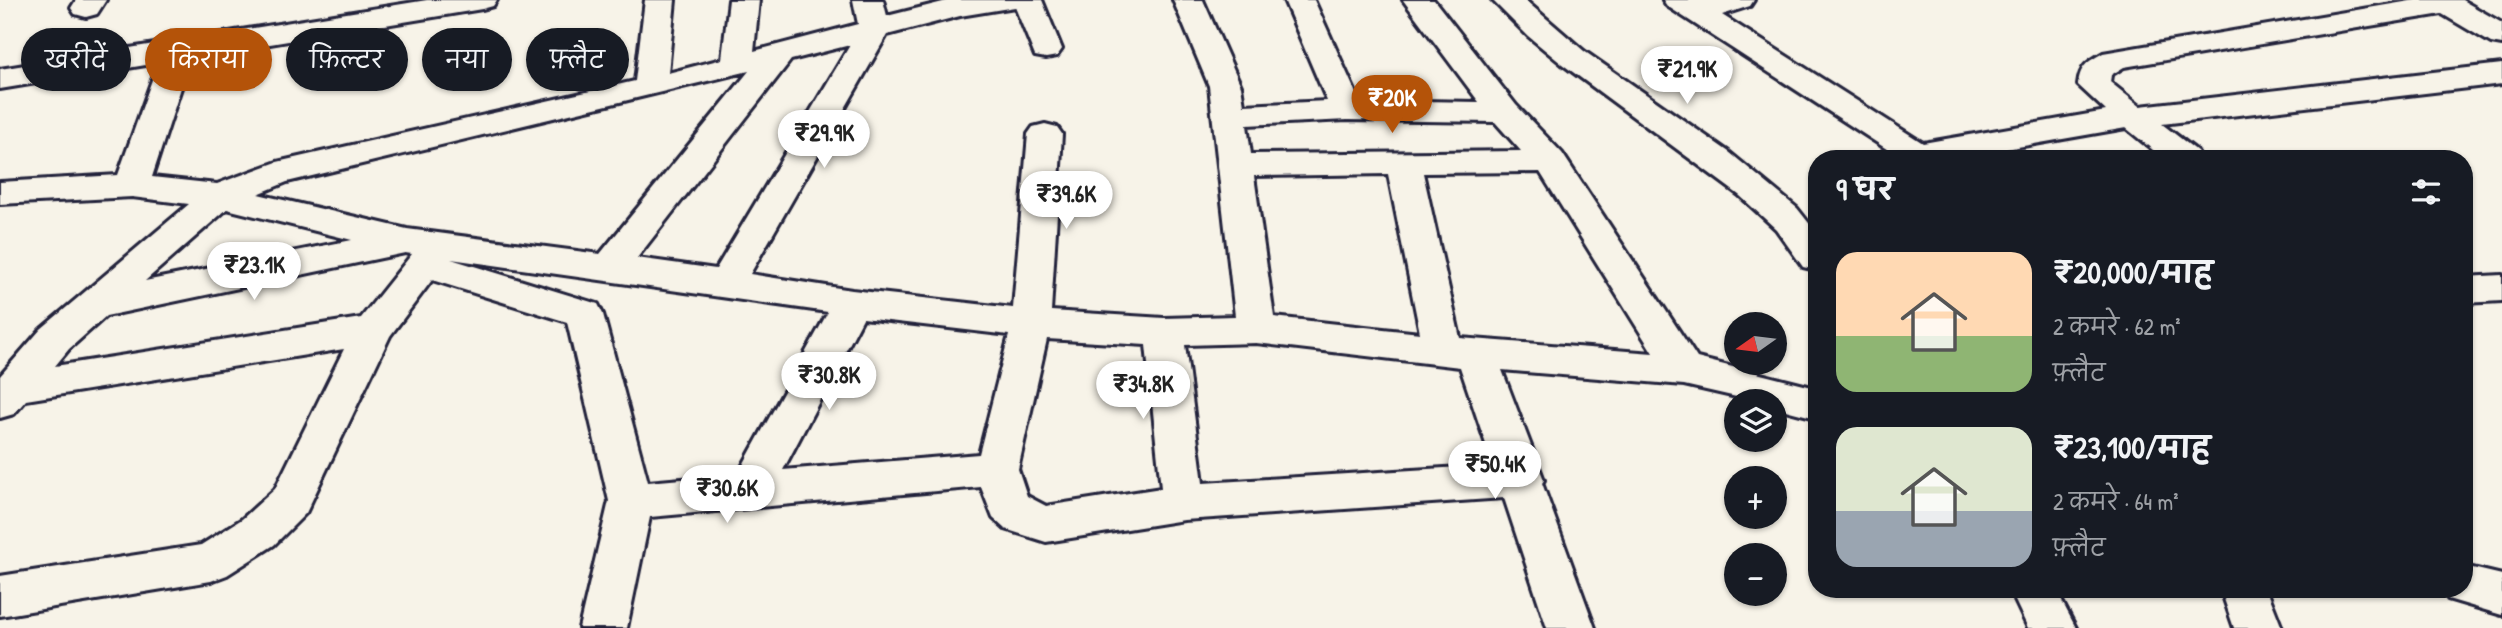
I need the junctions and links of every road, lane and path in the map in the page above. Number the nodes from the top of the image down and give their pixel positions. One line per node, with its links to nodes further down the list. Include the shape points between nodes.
1 (482, 0): 13 (street)
2 (660, 0): 24 (street)
3 (744, 0): 21 (street)
4 (1006, 0): 12 (street)
5 (1027, 0): 18 (street)
6 (1188, 0): 28 (street, via 1225,86)
7 (1299, 0): 26 (street)
8 (1418, 0): 27 (street)
9 (1507, 0): 40 (street, via 1534,27 1713,157 1785,217)
10 (1739, 0): 14 (street)
11 (2448, 2): 17 (street); 29 (street, via 2114,60 2095,71 2094,85)
12 (959, 4): 15 (street)
13 (408, 6): 16 (street)
14 (1688, 7): 31 (street)
15 (872, 15): 19 (street); 43 (street)
16 (272, 32)
17 (2502, 36)
18 (1046, 49)
19 (780, 52): 21 (street); 42 (street)
20 (145, 55): 23 (street)
21 (737, 63): 24 (street)
22 (2502, 74): 29 (street)
23 (0, 79)
24 (650, 88): 39 (street, via 277,173)
25 (164, 91): 37 (street)
26 (1347, 110): 27 (street); 28 (street)
27 (1504, 112): 34 (street)
28 (1230, 116): 36 (street)
29 (2132, 117): 32 (street); 33 (street)
30 (1045, 134): 48 (street)
31 (1911, 150)
32 (1959, 150)
33 (2174, 150)
34 (1550, 162): 35 (street); 53 (street)
35 (1403, 163): 36 (street); 52 (street)
36 (1235, 164): 49 (street)
37 (132, 186): 38 (street); 39 (street)
38 (0, 193)
39 (220, 196): 41 (street); 47 (street)
40 (1808, 247)
41 (425, 250): 42 (street); 47 (street); 50 (street); 59 (street, via 584,314)
42 (609, 268): 43 (street)
43 (726, 283): 46 (street)
44 (2502, 288): 45 (street)
45 (2473, 290)
46 (852, 303): 48 (street); 58 (street)
47 (90, 306): 54 (street)
48 (1031, 324): 51 (street); 56 (street)
49 (1256, 329): 51 (street); 52 (street)
50 (373, 330): 54 (street); 63 (street, via 291,501 258,532 211,562)
51 (1164, 332): 60 (street)
52 (1460, 352): 53 (street); 57 (street)
53 (1684, 370): 55 (street)
54 (7, 395)
55 (1808, 401)
56 (997, 469): 58 (street); 60 (street, via 1008,506 1046,524)
57 (1522, 480): 60 (street); 67 (street)
58 (751, 491): 59 (street)
59 (631, 501): 66 (street)
60 (1184, 502)
61 (2473, 587): 62 (street)
62 (2502, 595)
63 (0, 596)
64 (2038, 598): 68 (street)
65 (2247, 598): 69 (street)
66 (603, 628)
67 (1571, 628)
68 (2052, 628)
69 (2258, 628)

